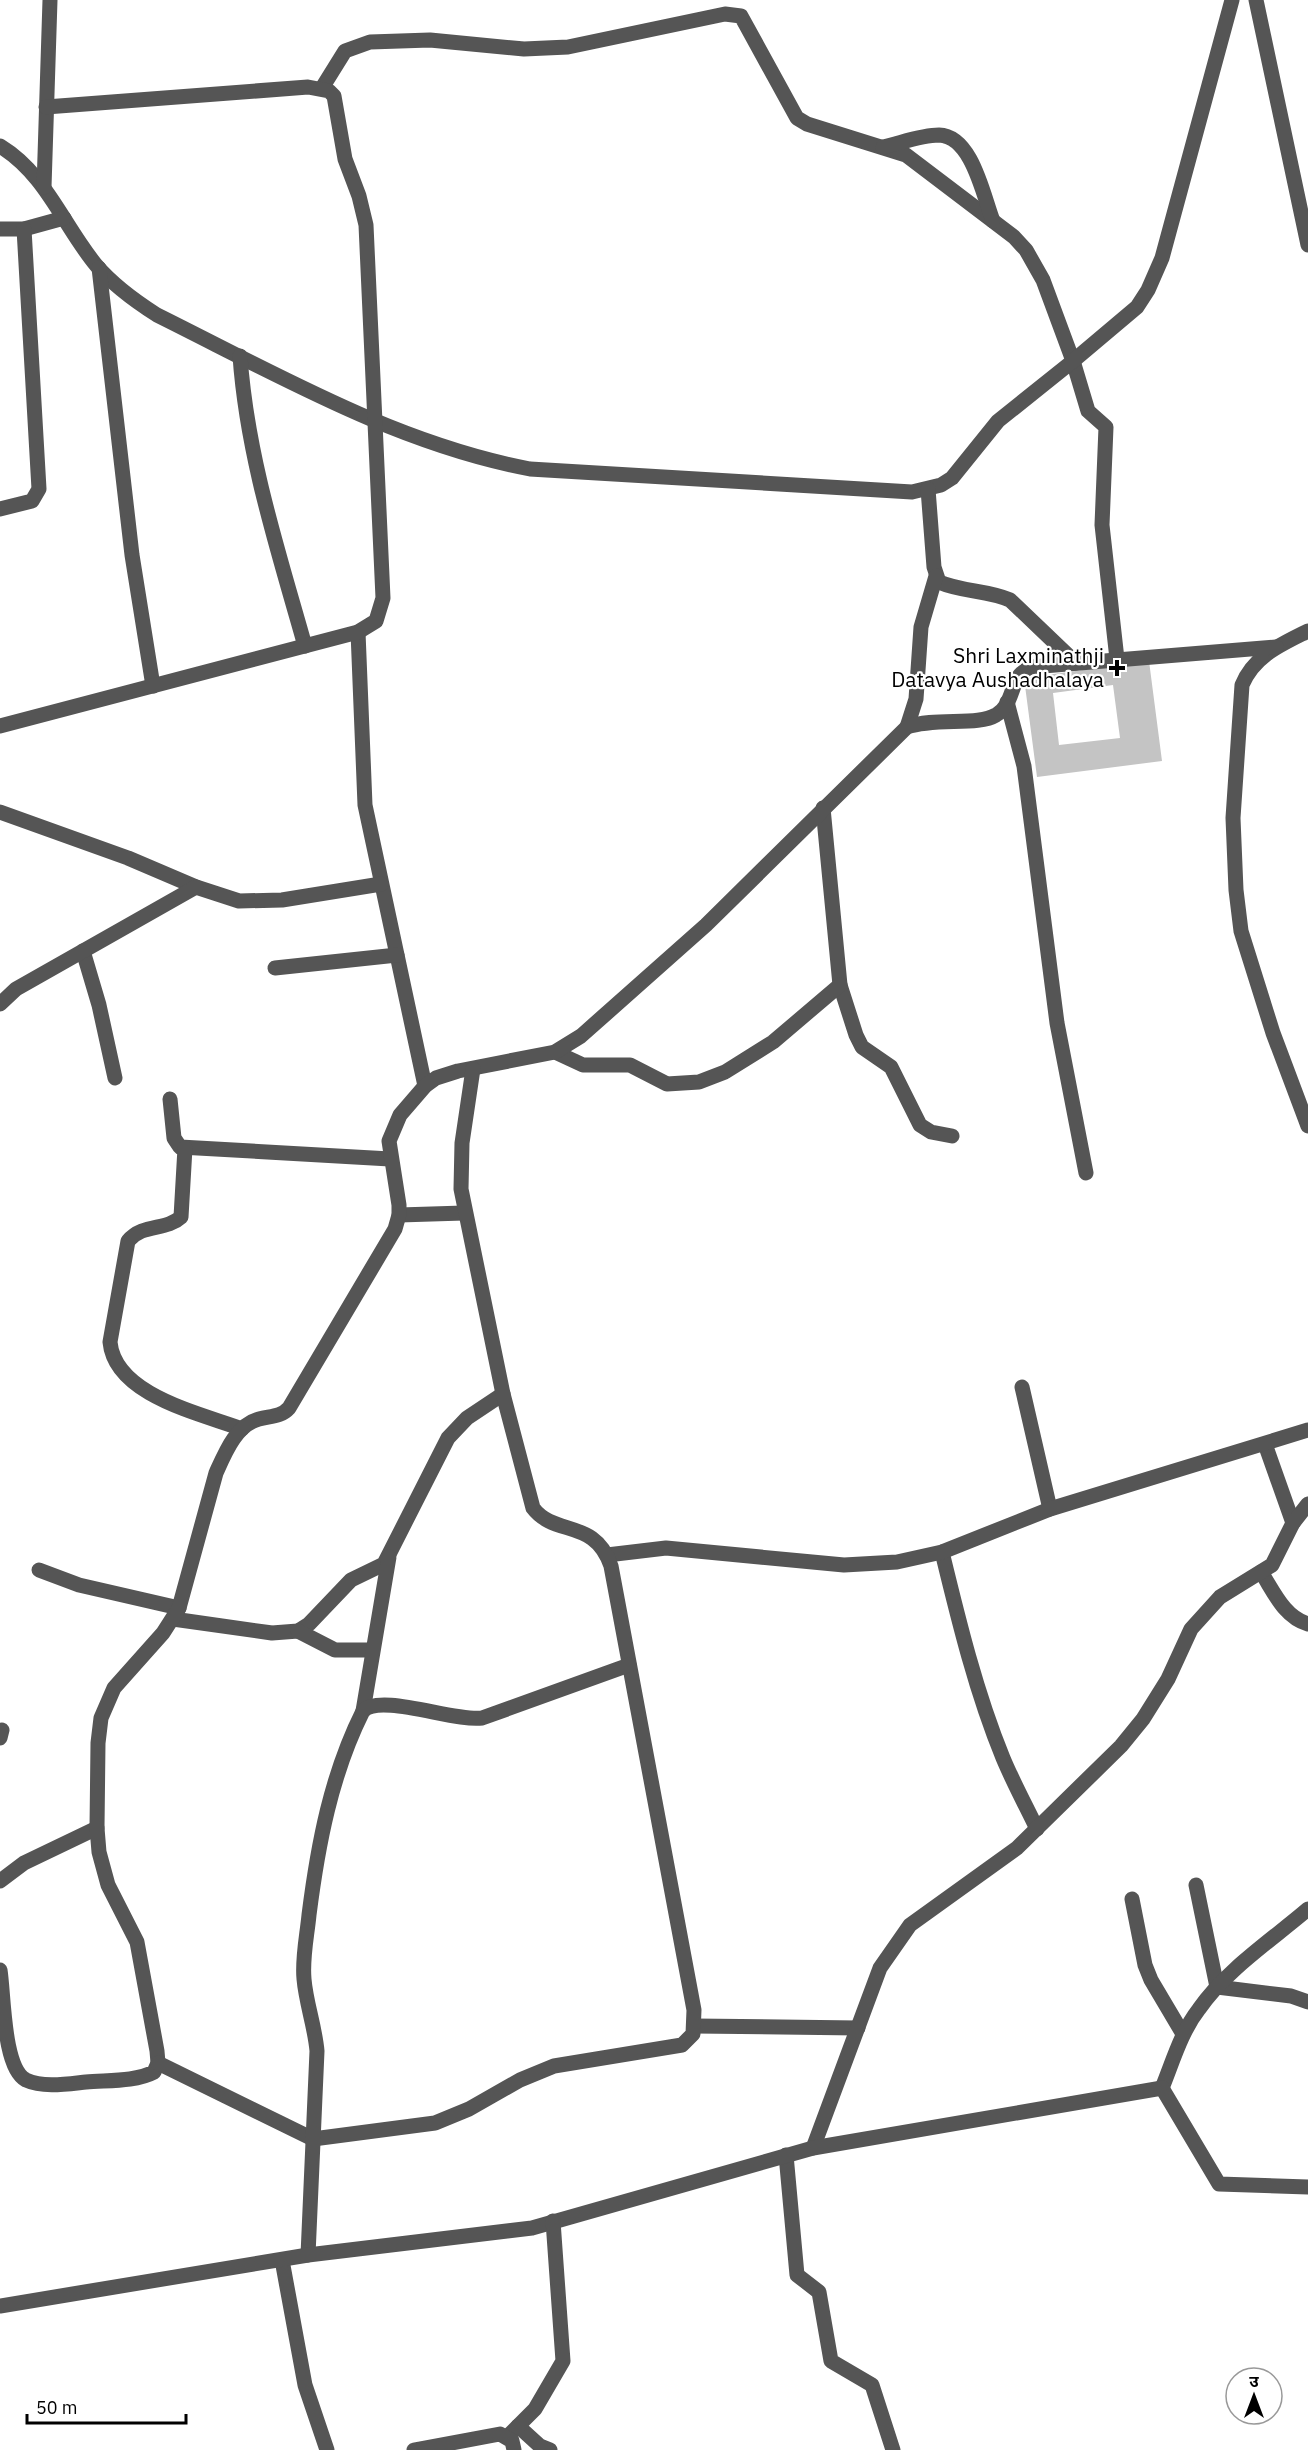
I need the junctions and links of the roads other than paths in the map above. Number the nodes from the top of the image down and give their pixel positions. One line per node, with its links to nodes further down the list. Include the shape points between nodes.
1 (50, 0): 6 (street)
2 (1232, 0): 17 (street, via 1156,274 1137,307)
3 (1256, 0): 14 (street)
4 (736, 7): 5 (street, via 725,14 568,47 524,49 430,40 370,42 345,51); 8 (street, via 797,118)
5 (322, 88): 6 (street); 18 (street, via 336,101 345,159 366,225)
6 (46, 107): 9 (street)
7 (0, 146): 9 (street, via 26,166)
8 (883, 147): 11 (street, via 921,165); 11 (street, via 938,135 962,144)
9 (44, 187): 10 (street)
10 (64, 218): 13 (street); 15 (street)
11 (994, 223): 17 (street, via 1014,237 1034,262)
12 (0, 229): 13 (street)
13 (24, 229): 20 (street, via 39,489 32,501)
14 (1308, 245)
15 (99, 268): 16 (street, via 157,315); 28 (street, via 130,543)
16 (240, 356): 18 (street); 24 (street, via 244,407 254,457)
17 (1073, 362): 19 (street, via 998,421 952,478); 26 (street, via 1088,411 1106,427 1102,525)
18 (374, 422): 19 (street, via 493,462 530,469 891,492); 22 (street, via 383,598 376,621)
19 (928, 489): 21 (street)
20 (0, 509)
21 (936, 576): 27 (street, via 939,582 951,587 1010,600); 31 (street, via 921,627 916,699)
22 (358, 632): 24 (street); 34 (street, via 362,782)
23 (1305, 636): 25 (street)
24 (305, 646): 28 (street)
25 (1276, 647): 26 (street); 46 (street, via 1247,672 1240,694 1233,818 1236,890 1241,931 1254,978)
26 (1117, 660): 27 (street)
27 (1076, 663): 29 (street, via 1024,669)
28 (153, 686): 30 (street)
29 (1007, 702): 31 (street, via 1003,710 987,719 936,720); 50 (street, via 1024,766 1057,1023)
30 (0, 726)
31 (908, 728): 32 (street)
32 (823, 808): 39 (street); 41 (street, via 706,925 596,1024)
33 (0, 812): 35 (street)
34 (381, 884): 35 (street, via 252,903); 37 (street)
35 (196, 887): 36 (street)
36 (83, 951): 40 (street, via 16,989); 43 (street)
37 (397, 955): 38 (street); 44 (street)
38 (275, 969)
39 (840, 985): 41 (street, via 773,1042 725,1072 699,1082 667,1083 630,1065 583,1065); 47 (street, via 862,1047 891,1067 920,1125 931,1132)
40 (0, 1004)
41 (555, 1052): 42 (street)
42 (473, 1069): 44 (street, via 436,1078); 51 (street, via 460,1169)
43 (115, 1078)
44 (425, 1086): 49 (street, via 393,1127)
45 (170, 1099): 48 (street, via 175,1142)
46 (1308, 1126)
47 (952, 1136)
48 (185, 1148): 49 (street); 55 (street, via 181,1217 143,1229 128,1241 111,1354 116,1366 141,1389)
49 (390, 1159): 52 (street)
50 (1086, 1173)
51 (464, 1213): 52 (street); 54 (street)
52 (399, 1215): 55 (street, via 387,1245 289,1408)
53 (1022, 1387): 59 (street)
54 (503, 1394): 61 (street, via 467,1418 448,1438); 63 (street, via 533,1508 546,1519 587,1534)
55 (242, 1429): 66 (street, via 216,1473)
56 (1308, 1430): 57 (street)
57 (1264, 1444): 59 (street); 60 (street)
58 (1308, 1504): 60 (street)
59 (1050, 1509): 62 (street)
60 (1293, 1523): 65 (street, via 1272,1564)
61 (390, 1551): 68 (street, via 381,1566 356,1576); 69 (street)
62 (942, 1552): 63 (street, via 897,1562 844,1565 666,1548); 73 (street, via 971,1666 1004,1759)
63 (607, 1555): 70 (street)
64 (39, 1570): 66 (street)
65 (1261, 1572): 67 (street, via 1283,1607 1299,1622); 73 (street, via 1205,1611 1191,1629 1168,1679 1143,1719)
66 (176, 1614): 68 (street, via 272,1633); 72 (street, via 105,1704 98,1743)
67 (1308, 1624)
68 (298, 1631): 69 (street, via 335,1650)
69 (372, 1650): 71 (street)
70 (629, 1665): 71 (street, via 482,1718 378,1704); 81 (street)
71 (363, 1711): 86 (street, via 326,1808 315,1865 304,1964 317,2051)
72 (97, 1828): 74 (street, via 24,1863); 84 (street, via 108,1885 137,1942)
73 (1037, 1829): 82 (street, via 1017,1848 910,1925 880,1968)
74 (0, 1881)
75 (1196, 1885): 79 (street)
76 (1132, 1899): 83 (street, via 1145,1965)
77 (1308, 1909): 79 (street)
78 (0, 1970): 84 (street, via 9,2048 16,2070 24,2079 47,2084 139,2077 154,2072)
79 (1217, 1987): 80 (street, via 1291,1996); 83 (street)
80 (1308, 2002)
81 (694, 2026): 82 (street); 86 (street, via 688,2041 682,2044 554,2066 435,2123)
82 (858, 2028): 87 (street)
83 (1183, 2034): 85 (street)
84 (158, 2062): 86 (street)
85 (1162, 2088): 87 (street); 89 (street, via 1219,2184)
86 (313, 2139): 91 (street)
87 (813, 2148): 88 (street)
88 (786, 2155): 90 (street); 98 (street, via 797,2275 819,2292 831,2361 872,2385)
89 (1308, 2187)
90 (553, 2222): 91 (street, via 532,2228); 94 (street, via 563,2361)
91 (308, 2255): 92 (street)
92 (282, 2260): 93 (street); 95 (street, via 305,2385)
93 (0, 2306)
94 (513, 2437): 96 (street, via 488,2435); 97 (street)
95 (327, 2450)
96 (414, 2450)
97 (550, 2450)
98 (893, 2450)

